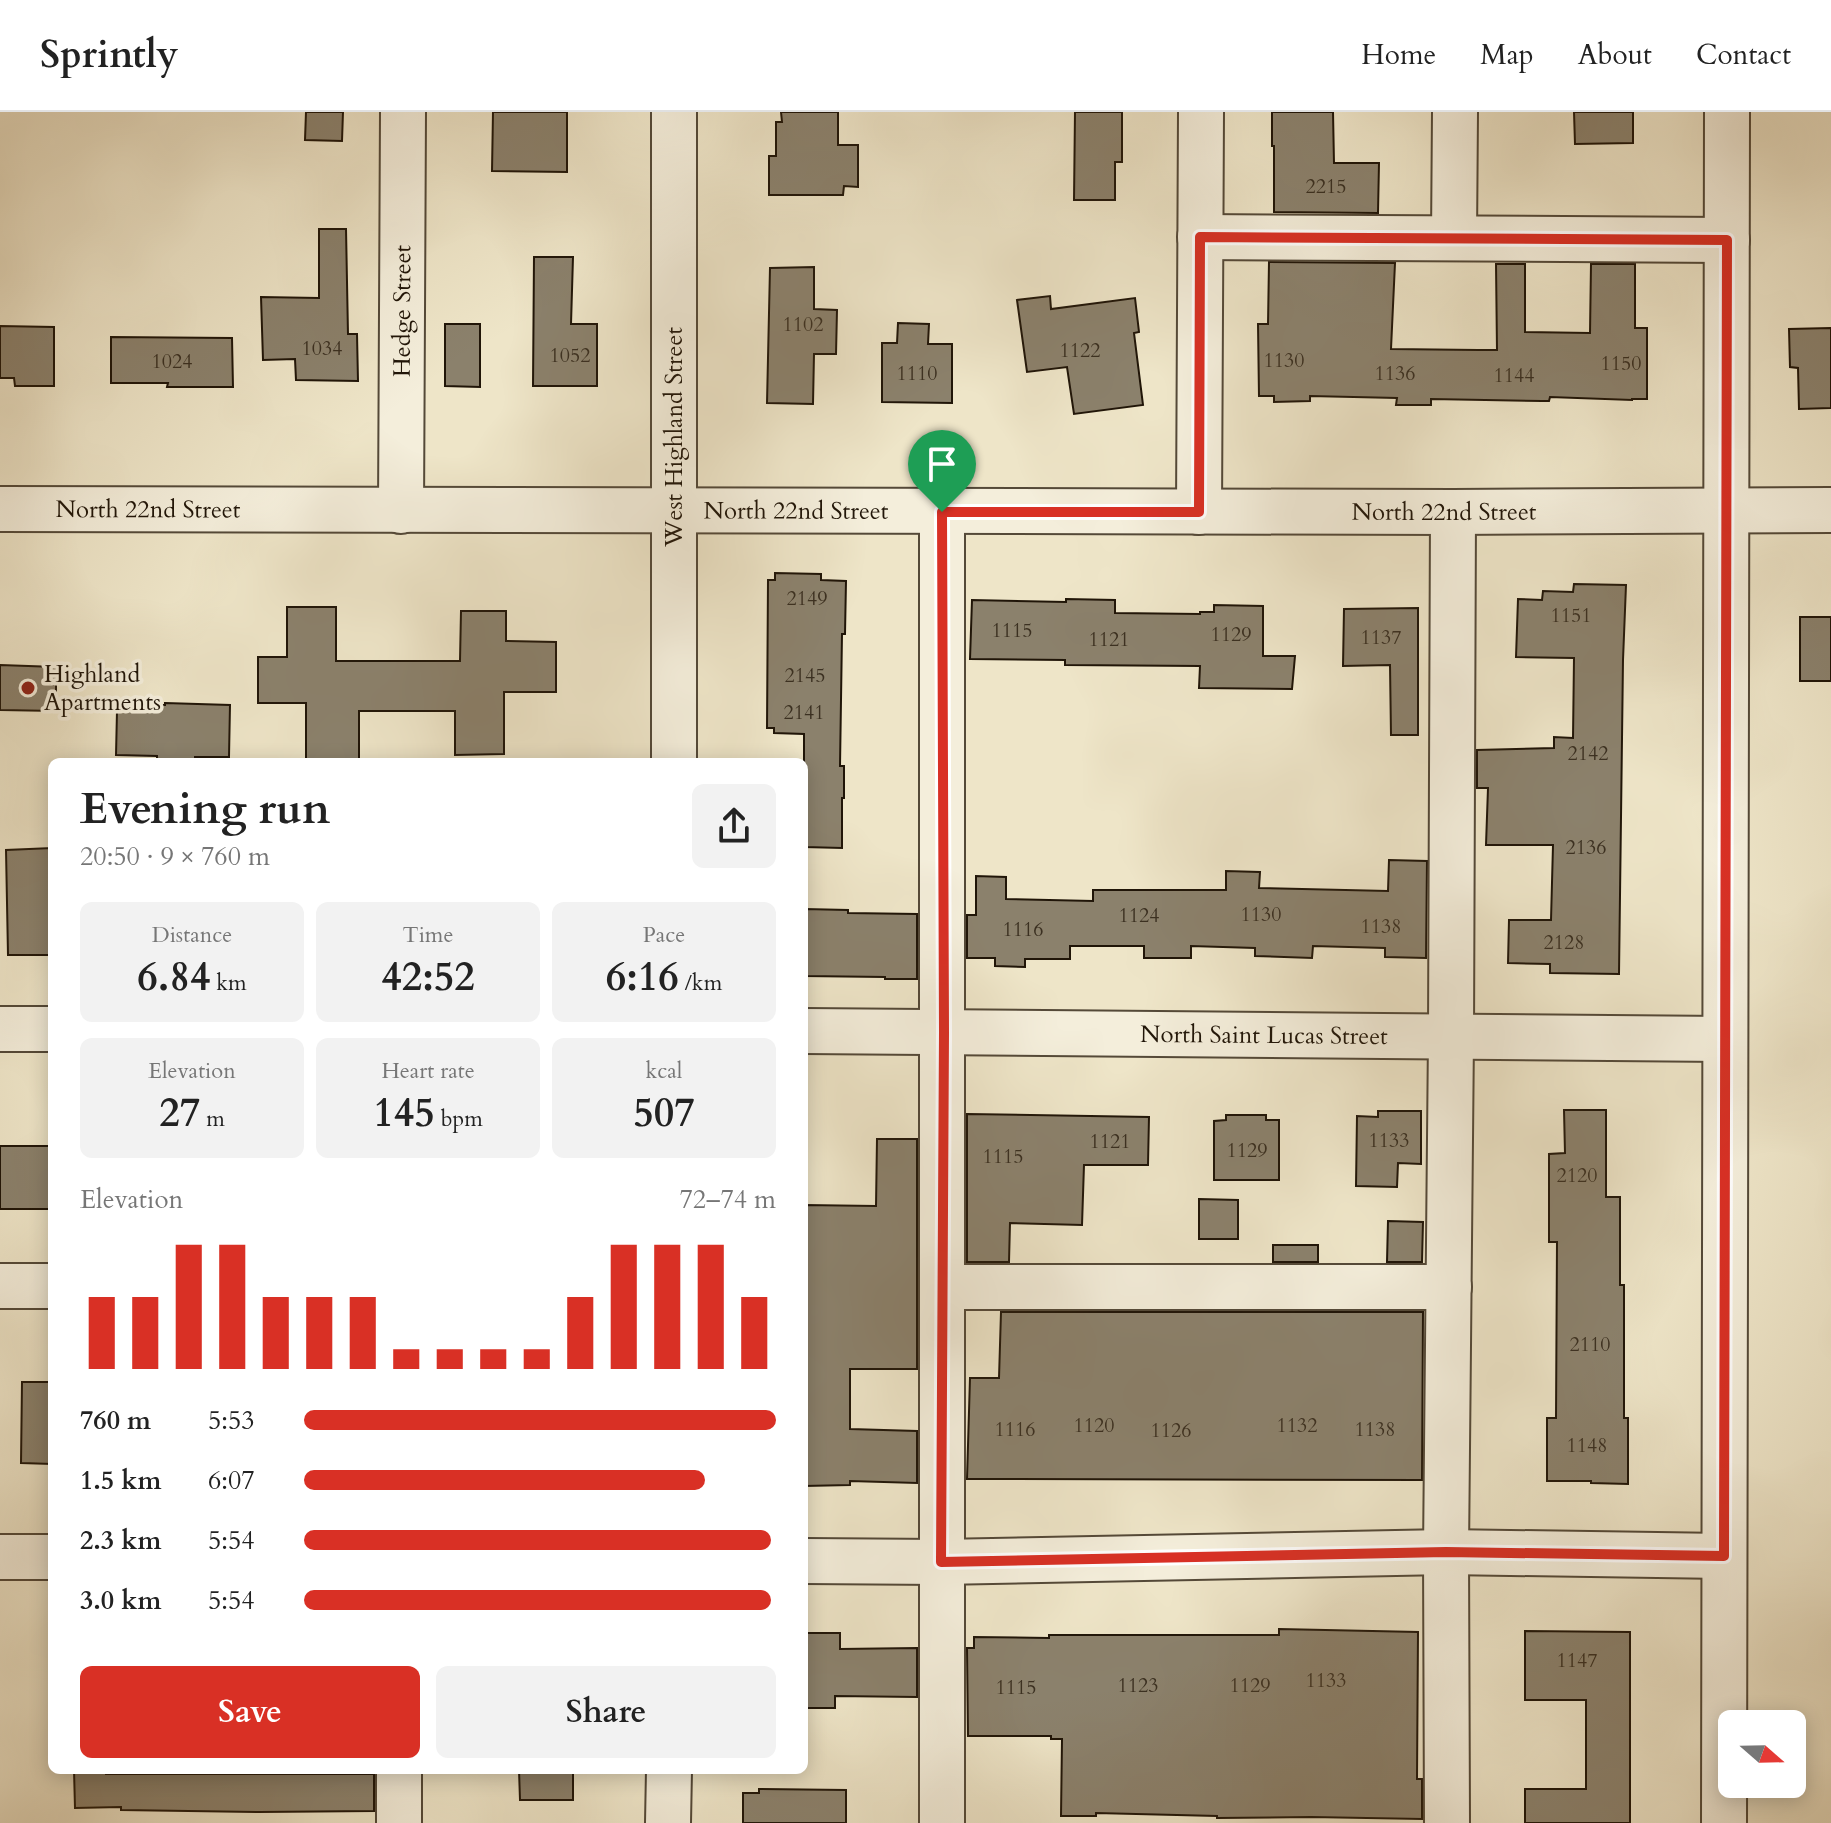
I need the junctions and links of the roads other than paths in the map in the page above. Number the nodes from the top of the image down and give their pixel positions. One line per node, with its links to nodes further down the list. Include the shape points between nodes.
1 (403, 112): 12 (street, Hedge Street)
2 (674, 112): 13 (street, West Highland Street)
3 (1201, 112): 6 (street)
4 (1455, 112): 7 (street)
5 (1727, 112): 8 (street)
6 (1200, 237): 7 (street); 15 (street)
7 (1454, 238): 8 (street)
8 (1727, 240): 10 (street)
9 (0, 509): 12 (street, North 22nd Street)
10 (1726, 510): 11 (street, North 22nd Street); 16 (street, North 22nd Street); 23 (street)
11 (1831, 510)
12 (401, 511): 13 (street, North 22nd Street)
13 (674, 511): 14 (street, North 22nd Street); 17 (street, West Highland Street)
14 (942, 512): 15 (street, North 22nd Street); 21 (street)
15 (1199, 512): 16 (street, North 22nd Street)
16 (1453, 512): 22 (street)
17 (674, 758)
18 (0, 1029): 19 (street)
19 (48, 1029)
20 (808, 1031): 21 (street, North Saint Lucas Street)
21 (944, 1032): 22 (street, North Saint Lucas Street); 26 (street)
22 (1451, 1036): 23 (street, North Saint Lucas Street); 27 (street)
23 (1725, 1039): 29 (street)
24 (0, 1286): 25 (street)
25 (48, 1286)
26 (942, 1287): 27 (street); 33 (street)
27 (1449, 1287): 28 (street)
28 (1446, 1552): 29 (street); 33 (street); 39 (street)
29 (1724, 1556): 40 (street)
30 (0, 1557): 31 (street)
31 (48, 1557)
32 (808, 1561): 33 (street)
33 (941, 1562): 38 (street)
34 (399, 1774): 36 (street)
35 (669, 1774): 37 (street)
36 (399, 1823)
37 (668, 1823)
38 (942, 1823)
39 (1447, 1823)
40 (1724, 1823)

